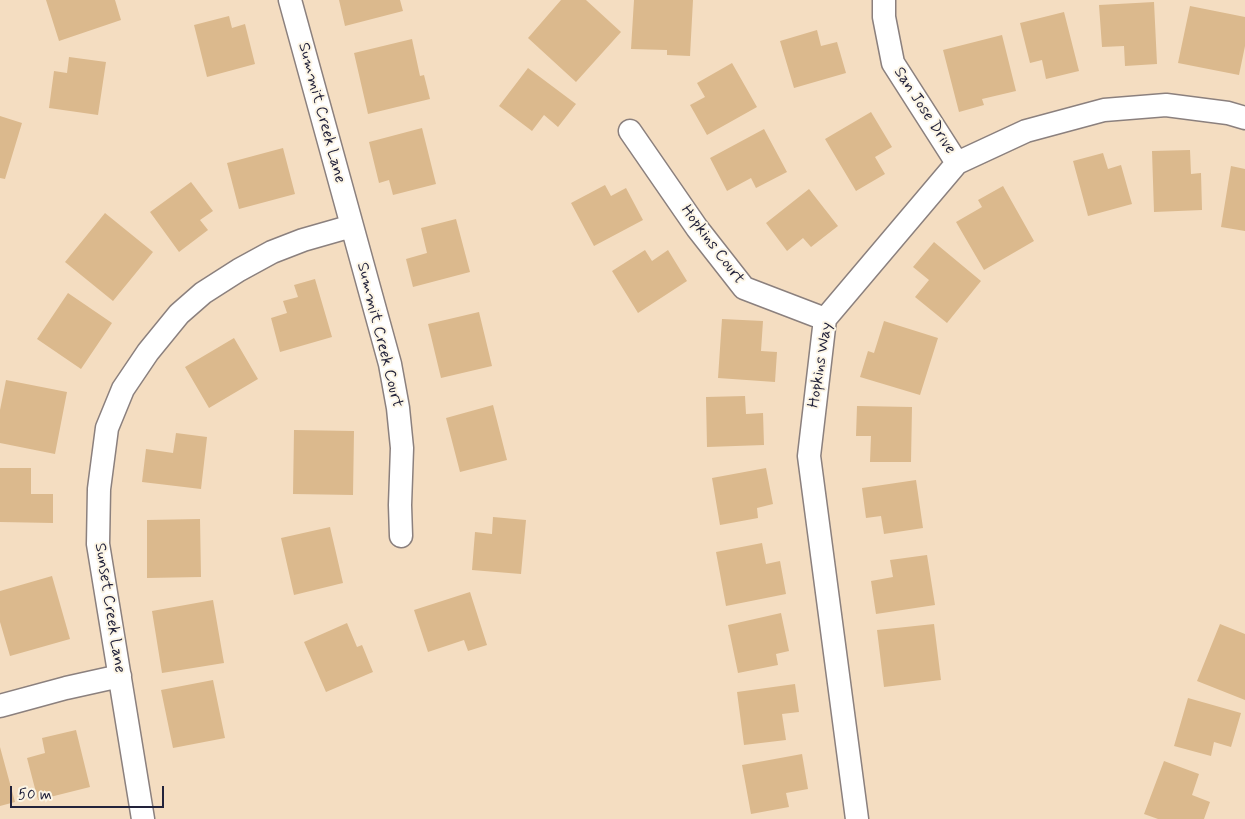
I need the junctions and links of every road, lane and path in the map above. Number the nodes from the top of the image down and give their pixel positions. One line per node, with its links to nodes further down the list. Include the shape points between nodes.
1 (290, 0): 6 (street, Summit Creek Lane)
2 (884, 0): 5 (street, San Jose Drive, via 893,63)
3 (1245, 118): 5 (street, Hopkins Way, via 1166,105 1104,110 1026,131)
4 (630, 131): 7 (street, Hopkins Court, via 697,228 744,288)
5 (957, 163): 7 (street, Hopkins Way)
6 (352, 226): 8 (street, Summit Creek Court, via 390,364 398,408 402,448); 9 (street, Sunset Creek Lane, via 272,252 203,293 166,329 123,389 107,428 99,489 98,544)
7 (825, 319): 12 (street, Hopkins Way, via 808,456)
8 (401, 536)
9 (120, 676): 10 (street); 11 (street, Sunset Creek Lane)
10 (0, 706)
11 (144, 819)
12 (857, 819)

